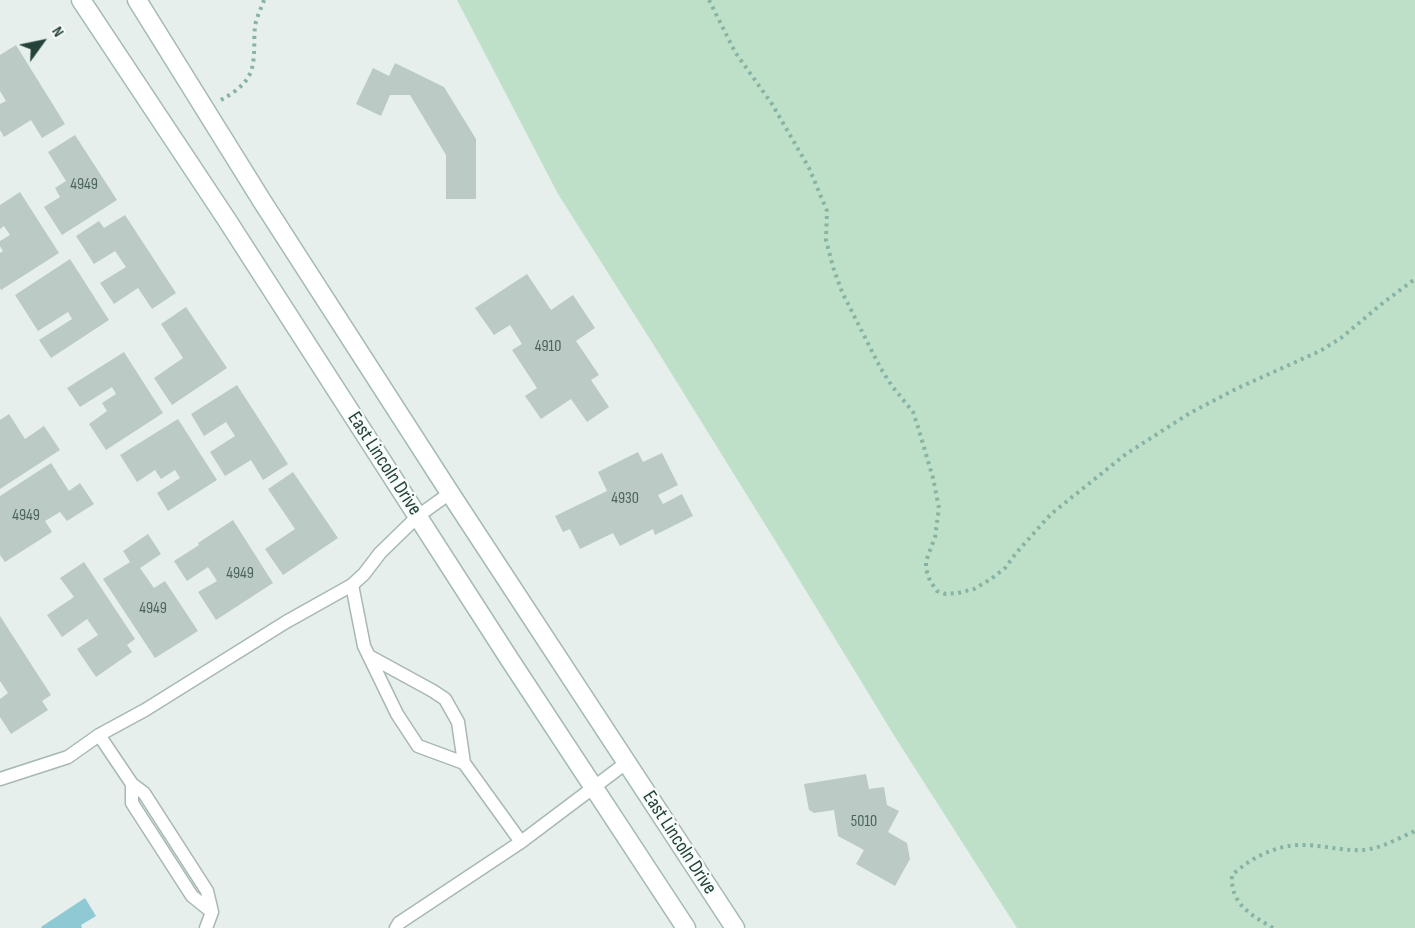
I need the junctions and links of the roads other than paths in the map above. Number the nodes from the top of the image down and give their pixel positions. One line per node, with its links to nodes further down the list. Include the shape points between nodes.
1 (81, 0): 4 (main road, East Lincoln Drive)
2 (137, 0): 3 (main road, East Lincoln Drive)
3 (450, 493): 4 (lane); 9 (main road, East Lincoln Drive)
4 (418, 516): 5 (lane); 11 (main road, East Lincoln Drive)
5 (352, 585): 6 (lane); 7 (lane)
6 (369, 656): 8 (lane, via 396,714 418,746); 8 (lane, via 445,699 458,722)
7 (99, 735): 10 (lane, via 68,757); 13 (lane, via 132,784 144,794 207,891 212,912)
8 (464, 763): 12 (lane)
9 (626, 763): 11 (lane); 16 (main road, East Lincoln Drive)
10 (0, 778)
11 (593, 787): 12 (lane); 15 (main road, East Lincoln Drive)
12 (520, 842): 14 (lane)
13 (206, 928)
14 (396, 928)
15 (686, 928)
16 (735, 928)

